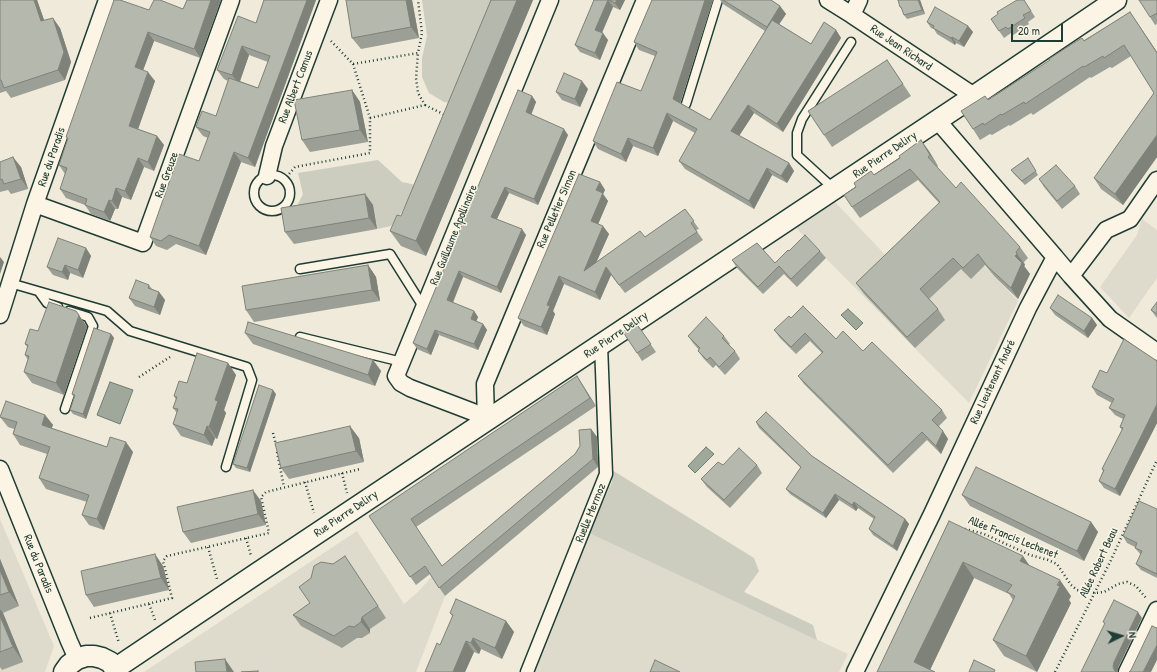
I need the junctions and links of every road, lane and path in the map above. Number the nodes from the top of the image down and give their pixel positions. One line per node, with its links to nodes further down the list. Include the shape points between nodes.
1 (107, 0): 26 (street, Rue du Paradis)
2 (231, 0): 26 (street, Rue Greuze, via 143,243)
3 (329, 0): 12 (street, Rue Albert Camus)
4 (418, 0): 14 (path, via 422,33)
5 (550, 0): 32 (street, Rue Guillaume Apollinaire)
6 (645, 0): 41 (street, Rue Pelletier Simon, via 485,384)
7 (718, 0): 17 (lane)
8 (828, 0): 11 (street, Rue Jean Richard)
9 (859, 0): 11 (street)
10 (1116, 0): 16 (street, Rue Pierre Deliry)
11 (852, 14): 16 (street, Rue Jean Richard)
12 (316, 35): 15 (path, via 331,40); 22 (street, Rue Albert Camus, via 274,146)
13 (851, 42): 25 (lane, via 802,119 797,133 797,155)
14 (418, 53): 15 (path); 18 (path, via 416,78 418,92)
15 (353, 64): 19 (path)
16 (974, 96): 21 (street, Rue Pierre Deliry)
17 (686, 104)
18 (425, 105): 19 (path); 20 (path)
19 (370, 118): 23 (path, via 370,153 295,167)
20 (451, 118)
21 (937, 120): 25 (street, Rue Pierre Deliry); 27 (street)
22 (266, 176): 23 (lane, via 276,175); 23 (lane, via 257,182 253,193 257,204 266,210 276,211 286,205 290,195 288,184)
23 (284, 180)
24 (1157, 180): 29 (street, via 1130,219 1106,230)
25 (834, 189): 35 (street, Rue Pierre Deliry)
26 (35, 204): 30 (street, Rue du Paradis)
27 (1055, 257): 29 (street); 60 (street, Rue Lieutenant André, via 1028,308)
28 (300, 269): 32 (lane, via 390,254)
29 (1071, 276): 37 (street, via 1110,319)
30 (10, 283): 31 (lane); 33 (street, Rue du Paradis)
31 (39, 292): 36 (lane, via 107,311 130,331); 40 (lane, via 47,304 88,317 93,326)
32 (424, 308): 38 (street, Rue Guillaume Apollinaire)
33 (0, 315)
34 (300, 337): 38 (lane)
35 (601, 345): 41 (street, Rue Pierre Deliry); 59 (street, Ruelle Mermoz, via 606,474)
36 (184, 348): 39 (path); 44 (lane, via 247,367 252,380)
37 (1157, 352)
38 (402, 362): 41 (street, Rue Guillaume Apollinaire, via 396,376 401,383 473,412)
39 (139, 377)
40 (65, 409)
41 (486, 422): 50 (street, Rue Pierre Deliry)
42 (273, 434): 48 (path)
43 (1157, 460): 52 (path, Allée Robert Beau)
44 (226, 467)
45 (0, 469): 57 (street, Rue du Paradis, via 69,641)
46 (360, 469): 47 (path)
47 (305, 482): 48 (path); 50 (path)
48 (284, 487): 51 (path, via 266,492 261,497 269,533)
49 (959, 526): 52 (path, Allée Francis Lechenet, via 1057,564 1077,590)
50 (319, 533): 53 (street, Rue Pierre Deliry)
51 (208, 547): 53 (path); 55 (path, via 167,556 163,561 172,598)
52 (1095, 593): 54 (path, via 1127,582 1136,586); 61 (path, Allée Robert Beau)
53 (221, 597): 58 (street, Rue Pierre Deliry)
54 (1157, 611): 62 (street)
55 (110, 613): 56 (path); 58 (path, via 119,644)
56 (90, 618)
57 (71, 665): 58 (street, via 86,656 94,656)
58 (120, 666)
59 (527, 672)
60 (855, 672)
61 (1055, 672)
62 (1126, 672)

